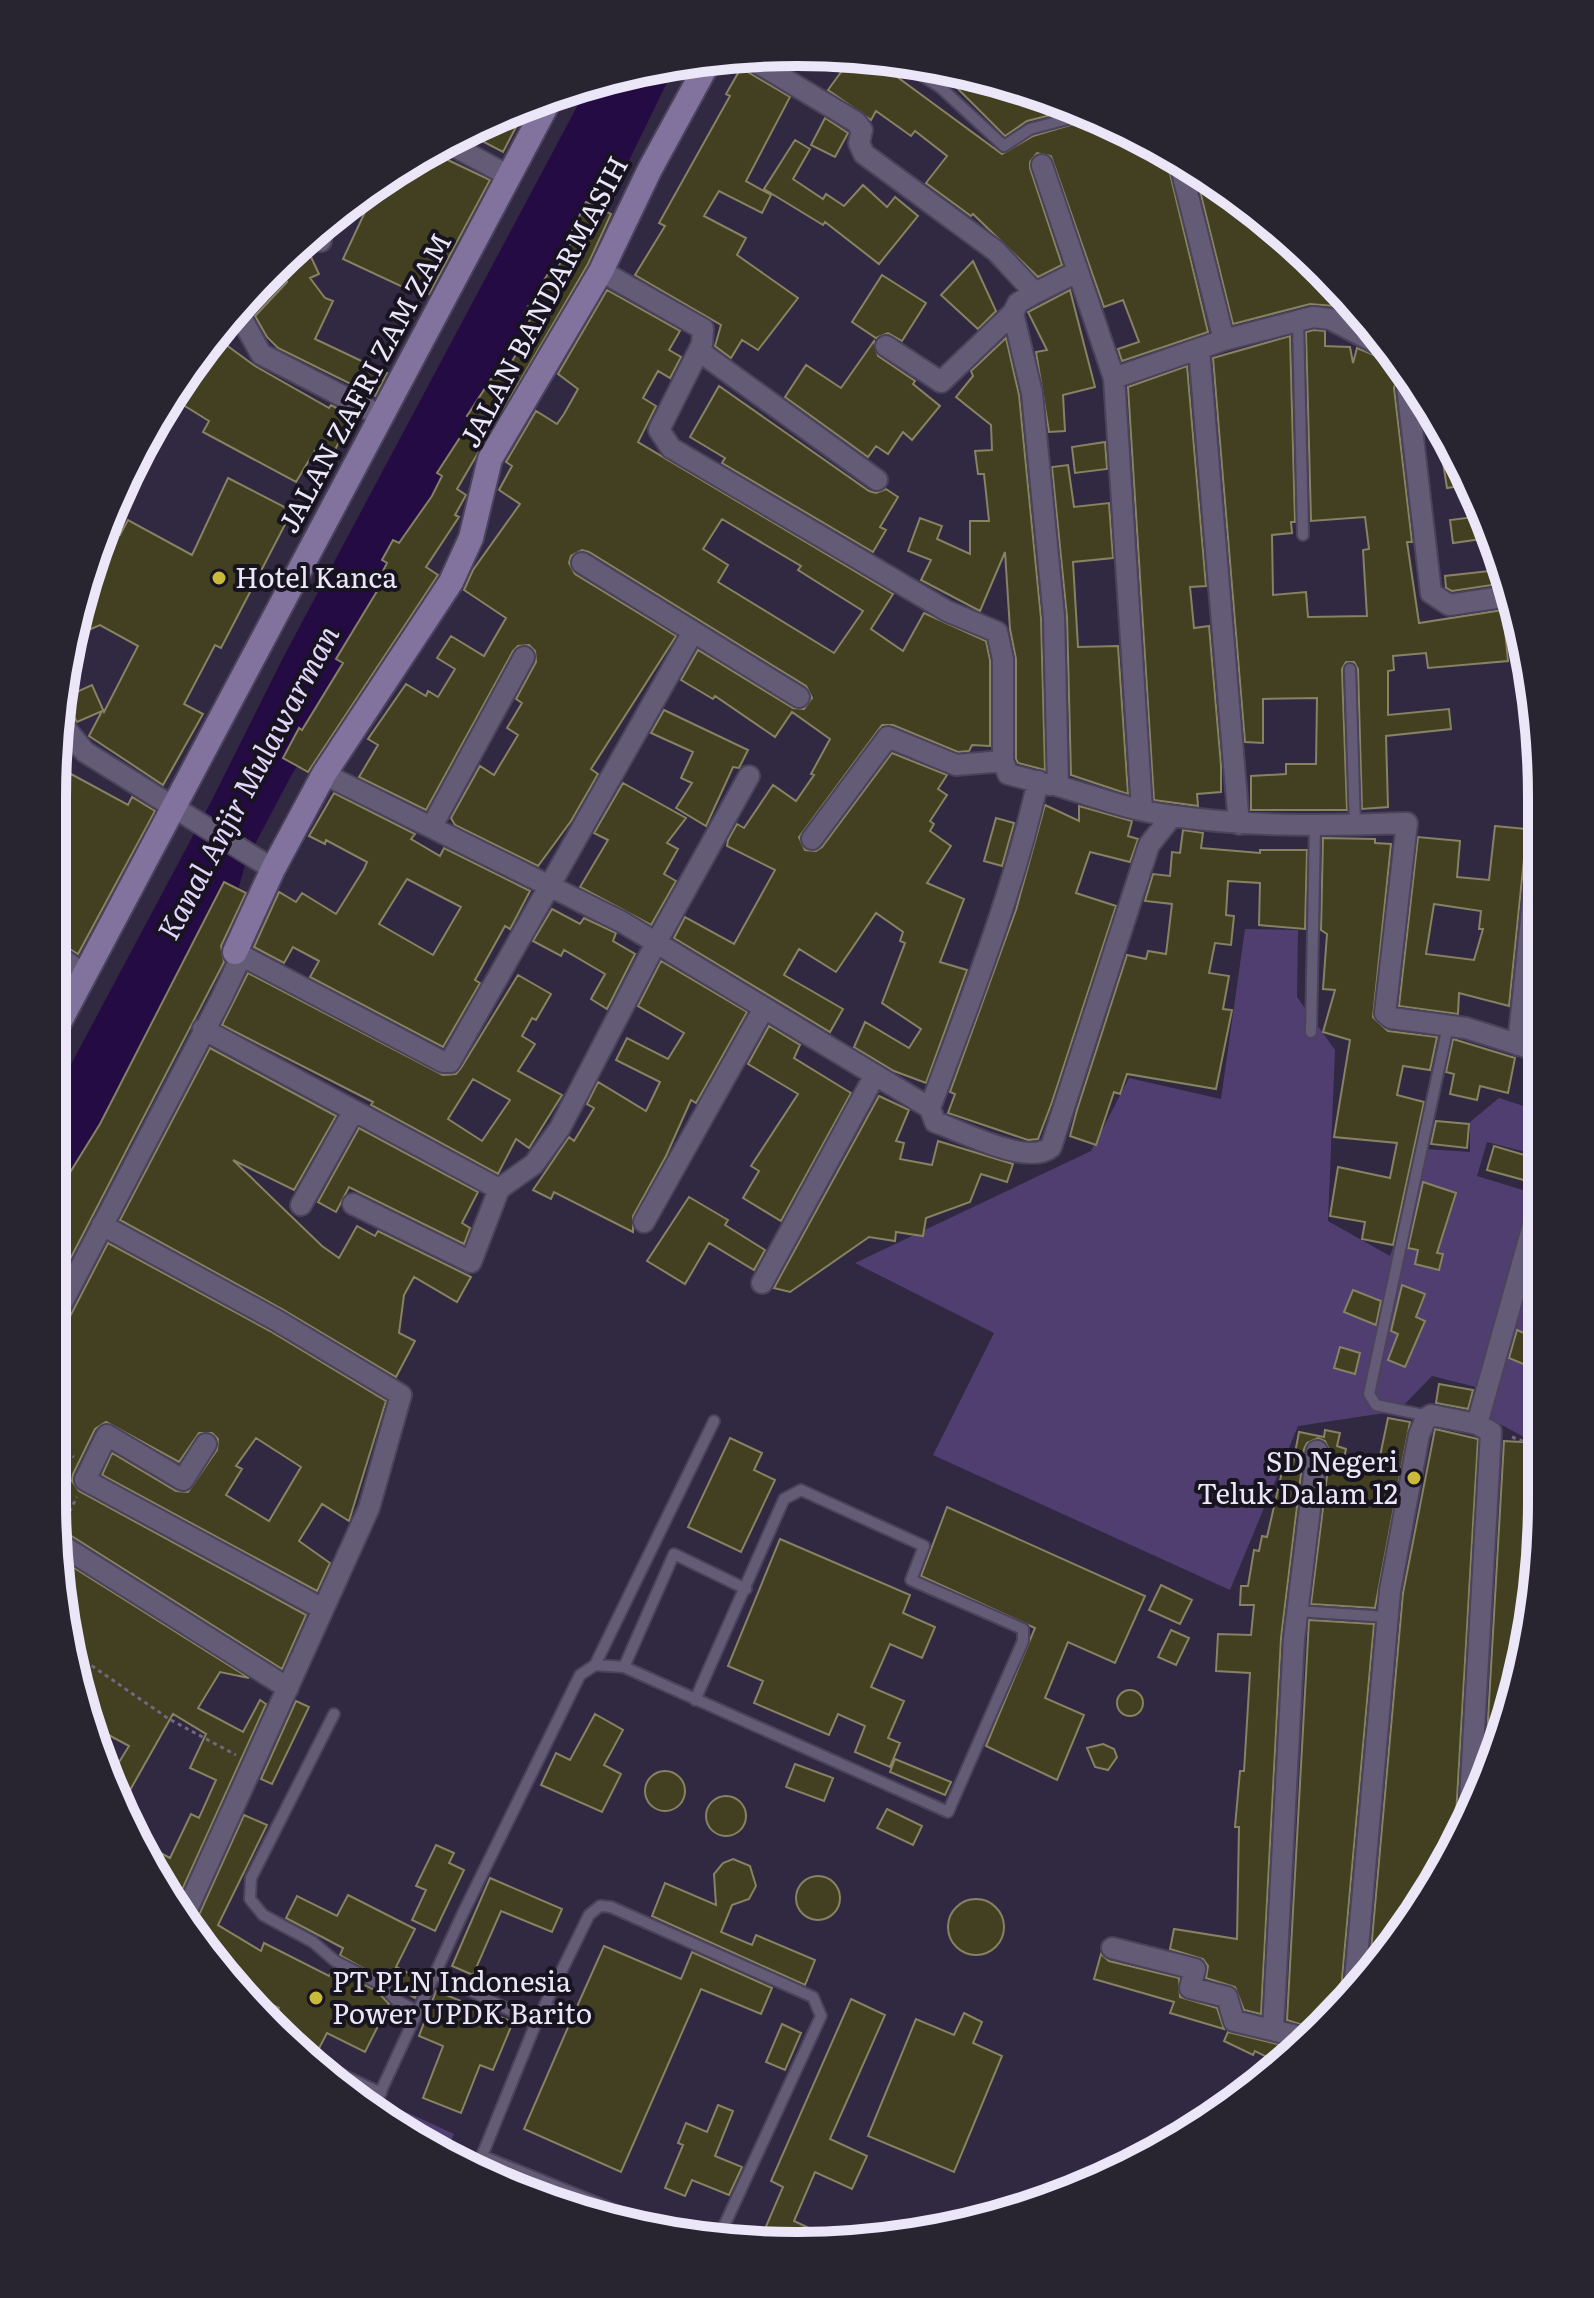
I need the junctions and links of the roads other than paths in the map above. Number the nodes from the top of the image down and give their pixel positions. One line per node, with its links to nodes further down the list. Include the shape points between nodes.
1 (765, 67): 12 (street, via 856,122 864,154 996,251)
2 (703, 72): 10 (main road, JALAN BANDARMASIH)
3 (925, 78): 5 (lane, via 1004,146 1030,129)
4 (543, 112): 8 (main road, JALAN ZAFRI ZAM ZAM)
5 (1068, 119)
6 (459, 149): 8 (street)
7 (1042, 165): 11 (street)
8 (509, 176): 25 (main road, JALAN ZAFRI ZAM ZAM)
9 (1183, 177): 19 (street)
10 (601, 271): 22 (street, via 699,324 704,335); 36 (main road, JALAN BANDARMASIH, via 490,459 471,538 451,582)
11 (1077, 272): 12 (street); 23 (street)
12 (1035, 293): 14 (street, via 1018,303)
13 (1344, 312): 17 (lane)
14 (1013, 313): 20 (street, via 941,382); 38 (street, via 1032,393 1054,617)
15 (242, 321): 25 (street, via 255,345 273,362)
16 (1298, 321): 17 (street, via 1321,316); 19 (street); 27 (lane)
17 (1348, 328): 18 (street)
18 (1365, 337)
19 (1224, 340): 21 (street)
20 (886, 346)
21 (1199, 349): 23 (street); 42 (street)
22 (699, 351): 26 (street); 35 (street, via 659,430 663,440 936,605 997,632 1003,659)
23 (1114, 378): 40 (street)
24 (1408, 396): 29 (street, via 1431,593 1449,605)
25 (381, 416): 39 (main road, JALAN ZAFRI ZAM ZAM)
26 (877, 480)
27 (1303, 535)
28 (582, 563): 30 (street)
29 (1500, 597)
30 (693, 632): 33 (street); 48 (street)
31 (524, 657): 44 (street)
32 (1350, 669): 43 (lane)
33 (799, 697)
34 (69, 733): 39 (street, via 85,752)
35 (1003, 761): 38 (street, via 1006,773); 46 (street, via 956,765 888,737)
36 (324, 774): 44 (street); 47 (main road, JALAN BANDARMASIH)
37 (749, 776): 49 (street)
38 (1048, 784): 40 (street); 62 (street)
39 (173, 807): 47 (street); 53 (main road, JALAN ZAFRI ZAM ZAM)
40 (1142, 809): 41 (street)
41 (1172, 816): 42 (street); 62 (street, via 1149,845 1051,1147 1037,1155 1020,1154 935,1122)
42 (1239, 824): 45 (street)
43 (1355, 825): 45 (street); 56 (street, via 1409,826 1385,1013)
44 (432, 826): 48 (street)
45 (1315, 826): 58 (lane)
46 (812, 839)
47 (273, 869): 51 (main road, JALAN BANDARMASIH)
48 (550, 885): 49 (street); 51 (street, via 448,1062)
49 (656, 943): 54 (street); 64 (street, via 560,1128 534,1164)
50 (1528, 948): 59 (street)
51 (235, 952): 57 (street, via 238,963)
52 (66, 962): 53 (street)
53 (84, 975): 55 (main road, JALAN ZAFRI ZAM ZAM)
54 (764, 1008): 61 (street); 67 (street)
55 (66, 1009)
56 (1448, 1026): 59 (street); 72 (lane, via 1369,1394 1376,1405)
57 (203, 1029): 63 (street); 68 (street)
58 (1311, 1032)
59 (1518, 1045): 60 (street)
60 (1528, 1048)
61 (875, 1075): 62 (street); 70 (street)
62 (930, 1108)
63 (353, 1112): 64 (street); 66 (street)
64 (499, 1189): 65 (street, via 471,1262)
65 (353, 1204)
66 (301, 1205)
67 (644, 1222)
68 (102, 1225): 71 (street); 79 (street, via 400,1392 369,1508)
69 (1528, 1247): 74 (street)
70 (762, 1283)
71 (66, 1295)
72 (1428, 1416): 74 (street); 81 (street, via 1419,1435)
73 (714, 1421): 82 (lane)
74 (1482, 1425): 87 (street, via 1491,1432 1491,1464)
75 (206, 1444): 79 (street, via 183,1480 107,1435 88,1474)
76 (1317, 1451): 80 (street)
77 (68, 1549): 84 (street)
78 (746, 1589): 83 (lane, via 674,1554); 85 (lane); 85 (lane, via 784,1499 801,1490 924,1546 911,1580 1023,1629 1023,1641 948,1812)
79 (323, 1609): 84 (street)
80 (1298, 1611): 81 (lane); 96 (street)
81 (1387, 1617): 90 (street)
82 (595, 1665): 83 (lane); 91 (lane, via 580,1675)
83 (624, 1667): 85 (lane)
84 (288, 1688): 88 (street)
85 (695, 1700)
86 (334, 1714): 93 (lane, via 251,1878 250,1899 263,1915)
87 (1471, 1783)
88 (189, 1906)
89 (1112, 1948): 96 (street, via 1195,1969 1190,1988 1227,1997 1234,2021)
90 (1366, 1959)
91 (436, 1974): 93 (lane); 95 (lane)
92 (545, 2006): 94 (lane); 95 (lane); 104 (lane, via 589,1915 600,1906 813,1997 821,2016)
93 (418, 2012): 99 (lane)
94 (572, 2018)
95 (536, 2023): 101 (lane)
96 (1273, 2030): 97 (street)
97 (1295, 2036)
98 (347, 2077): 99 (lane)
99 (381, 2093): 100 (lane)
100 (378, 2099)
101 (482, 2156): 102 (lane); 103 (lane)
102 (480, 2160)
103 (605, 2206)
104 (723, 2228)

